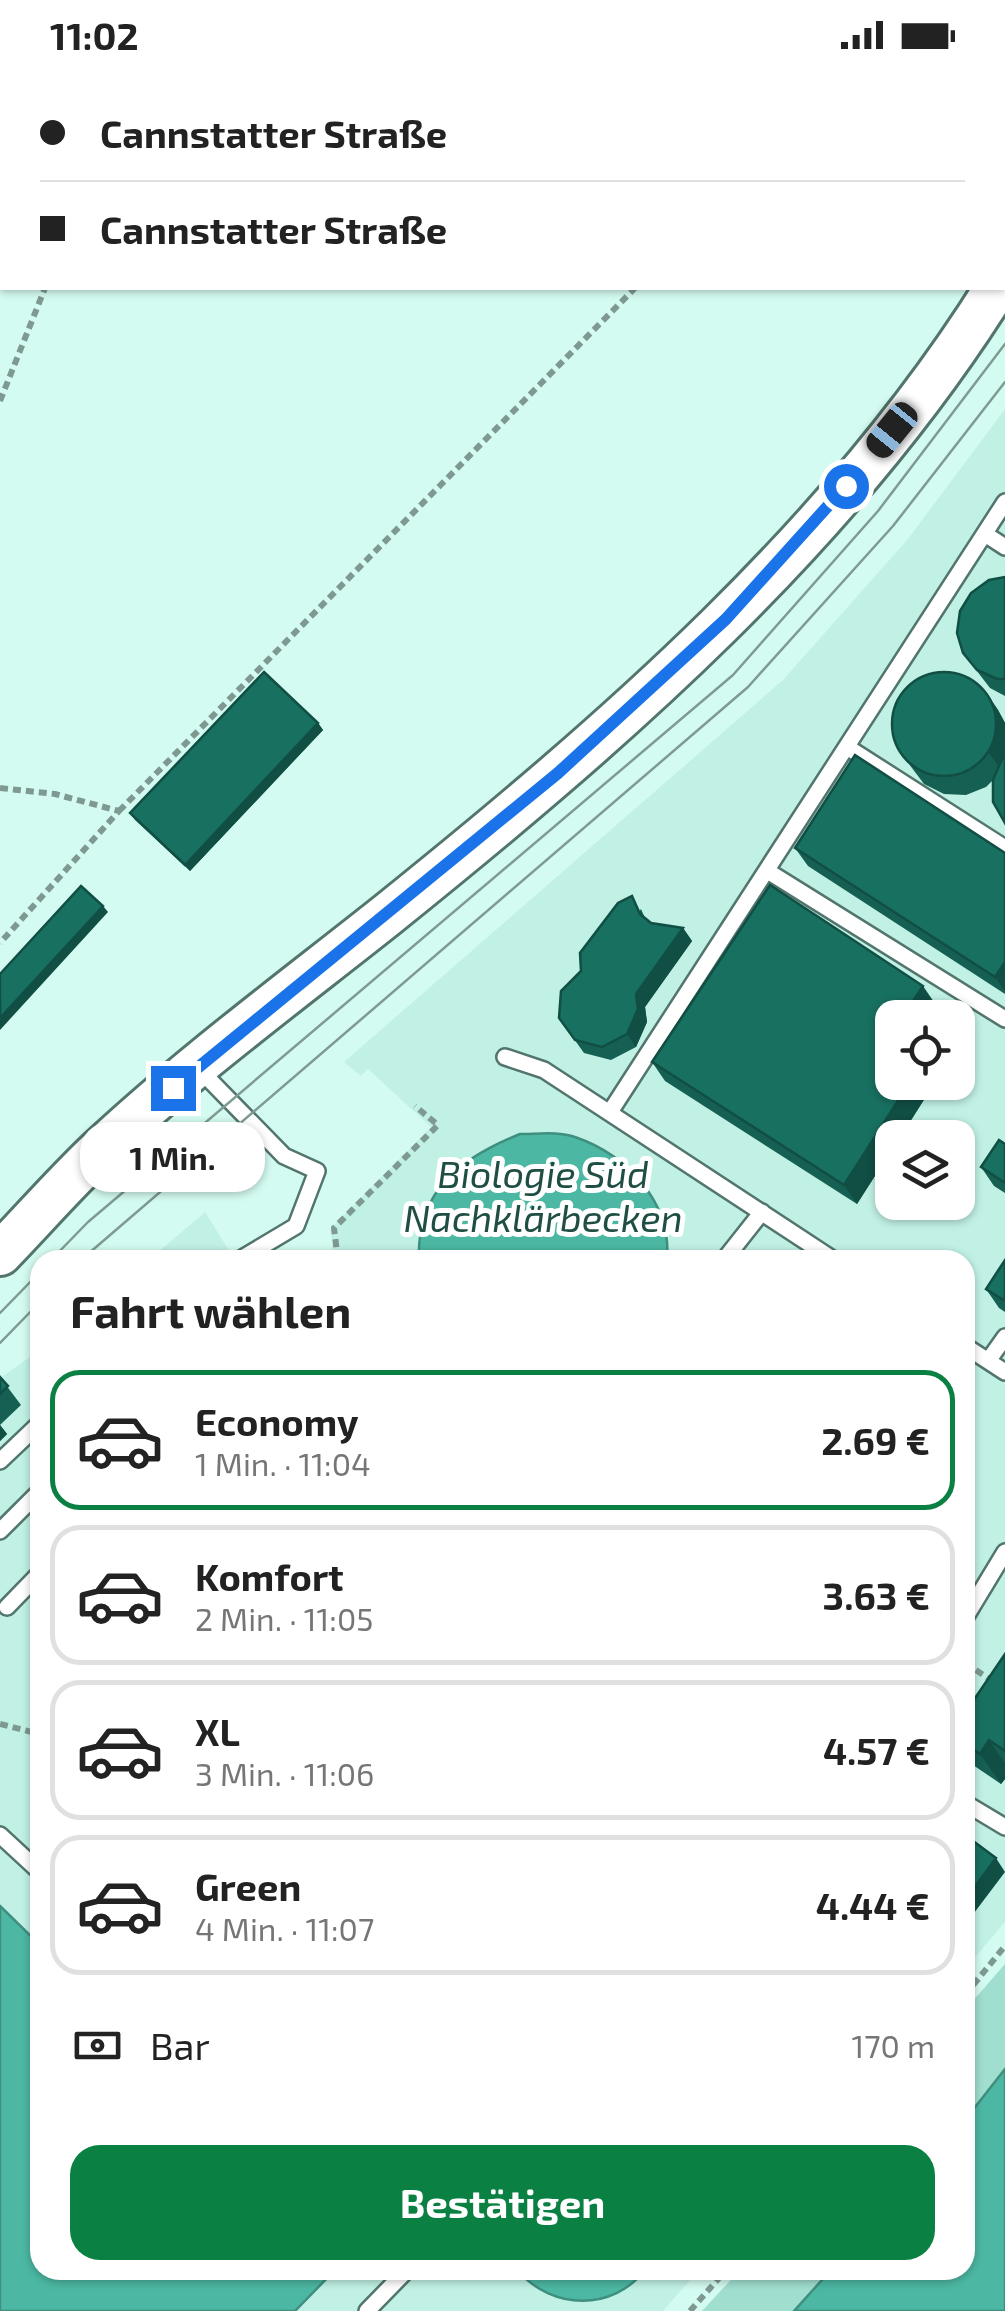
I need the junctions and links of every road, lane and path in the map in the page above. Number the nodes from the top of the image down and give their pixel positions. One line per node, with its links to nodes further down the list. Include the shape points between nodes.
1 (45, 290): 4 (path)
2 (633, 290): 10 (path)
3 (995, 290): 16 (main road, via 960,345 858,472 726,619 558,773)
4 (0, 401)
5 (1005, 502): 6 (lane)
6 (984, 534): 7 (lane); 8 (lane)
7 (1005, 547)
8 (847, 748): 11 (lane); 12 (lane)
9 (0, 788): 10 (path)
10 (120, 811): 13 (path)
11 (1005, 848)
12 (769, 872): 14 (lane); 18 (lane)
13 (0, 943)
14 (1005, 1019)
15 (505, 1057): 18 (lane, via 544,1070)
16 (197, 1067): 20 (lane, via 284,1156 317,1171 296,1226); 24 (main road, via 99,1151)
17 (415, 1106): 21 (path, via 438,1124 334,1228)
18 (610, 1112): 19 (lane)
19 (762, 1212): 22 (lane); 23 (lane)
20 (256, 1250)
21 (337, 1250)
22 (732, 1250)
23 (819, 1250)
24 (0, 1254)
25 (1005, 1337): 27 (lane)
26 (975, 1353): 27 (lane)
27 (988, 1361): 28 (lane)
28 (1005, 1372)
29 (30, 1432): 30 (lane)
30 (0, 1461)
31 (30, 1501): 32 (lane)
32 (0, 1531)
33 (1005, 1552): 35 (lane)
34 (30, 1583): 36 (lane)
35 (975, 1602)
36 (7, 1607)
37 (975, 1670): 38 (path)
38 (1005, 1689)
39 (0, 1724): 40 (path)
40 (30, 1732)
41 (975, 1809): 42 (lane)
42 (1005, 1827)
43 (0, 1836): 44 (lane)
44 (30, 1863)
45 (1005, 1946): 46 (path)
46 (975, 1983)
47 (397, 2280): 49 (lane)
48 (717, 2280): 50 (path)
49 (367, 2311)
50 (690, 2311)

